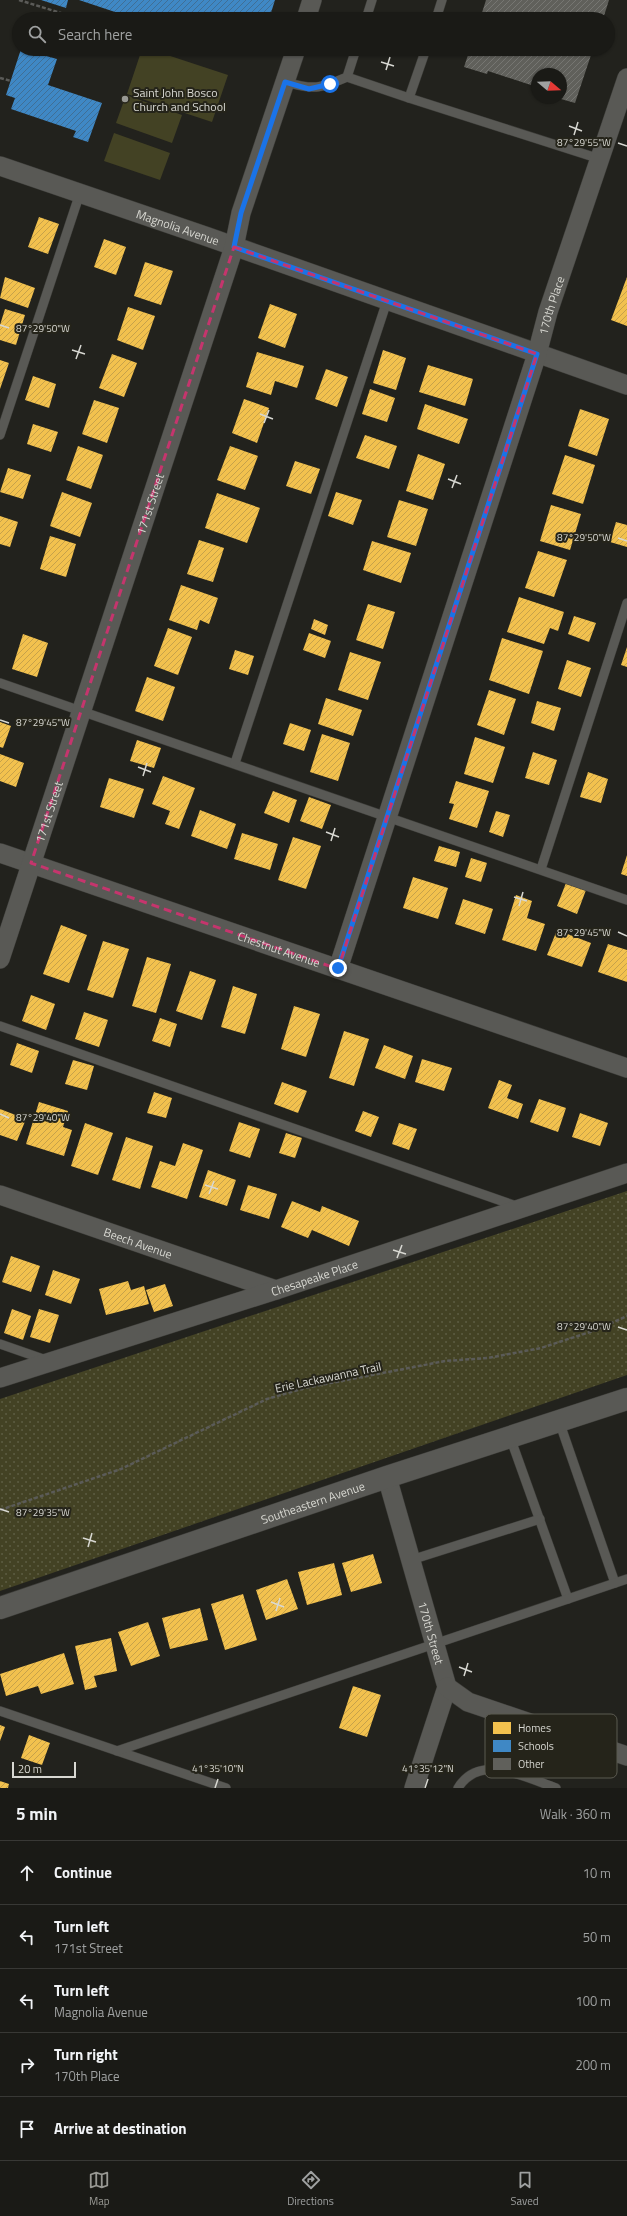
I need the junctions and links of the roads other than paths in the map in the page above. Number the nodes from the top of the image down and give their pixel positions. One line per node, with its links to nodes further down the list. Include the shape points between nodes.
1 (312, 0): 4 (street)
2 (372, 0): 5 (lane)
3 (442, 0): 6 (lane)
4 (308, 12)
5 (368, 12)
6 (438, 12)
7 (294, 56): 12 (street, 171st Street)
8 (354, 56): 10 (lane)
9 (424, 56): 13 (lane)
10 (347, 77): 12 (lane, via 309,89); 13 (lane)
11 (627, 78): 14 (street, 170th Place)
12 (285, 82): 17 (street, 171st Street, via 241,213)
13 (409, 98): 14 (lane)
14 (600, 159): 19 (street, 170th Place, via 548,312)
15 (0, 166): 16 (street, Magnolia Avenue)
16 (80, 193): 17 (street, Magnolia Avenue); 21 (lane)
17 (234, 247): 18 (street, Magnolia Avenue); 24 (street, 171st Street)
18 (387, 301): 19 (street, Magnolia Avenue); 25 (lane)
19 (537, 354): 20 (street, Magnolia Avenue); 26 (street, 170th Place)
20 (627, 385)
21 (0, 435)
22 (627, 604): 29 (lane)
23 (0, 682): 24 (lane)
24 (81, 710): 25 (lane); 28 (street, 171st Street)
25 (234, 763): 26 (lane)
26 (388, 815): 29 (lane); 32 (street, 170th Place)
27 (0, 853): 28 (street, Chestnut Avenue)
28 (31, 863): 31 (street, 171st Street); 32 (street, Chestnut Avenue)
29 (540, 869): 30 (lane)
30 (627, 900)
31 (0, 959)
32 (338, 968): 34 (street, Chestnut Avenue)
33 (0, 1026): 37 (lane)
34 (627, 1068)
35 (627, 1173): 37 (street, Chesapeake Place)
36 (0, 1195): 38 (street, Beech Avenue)
37 (522, 1208): 38 (street, Chesapeake Place)
38 (276, 1290): 40 (street, Chesapeake Place)
39 (0, 1344): 40 (lane)
40 (51, 1362): 41 (street, Chesapeake Place)
41 (0, 1378)
42 (627, 1399): 43 (street, Southeastern Avenue)
43 (559, 1421): 44 (street, Southeastern Avenue); 49 (lane)
44 (510, 1437): 45 (street, Southeastern Avenue); 46 (lane)
45 (387, 1477): 47 (street, 170th Street); 51 (street, Southeastern Avenue)
46 (540, 1519): 47 (lane); 50 (lane)
47 (411, 1560): 52 (street, 170th Street)
48 (627, 1580): 49 (lane)
49 (615, 1583): 50 (lane)
50 (568, 1599): 52 (lane)
51 (0, 1608)
52 (435, 1643): 53 (street, 170th Street); 56 (lane)
53 (448, 1687): 55 (street, via 468,1702); 62 (street)
54 (0, 1710): 56 (lane)
55 (503, 1714)
56 (117, 1752): 61 (lane)
57 (617, 1753): 58 (street)
58 (627, 1756)
59 (485, 1770): 63 (lane, via 463,1780)
60 (528, 1778): 64 (lane)
61 (226, 1788)
62 (414, 1788)
63 (458, 1788)
64 (556, 1788)

